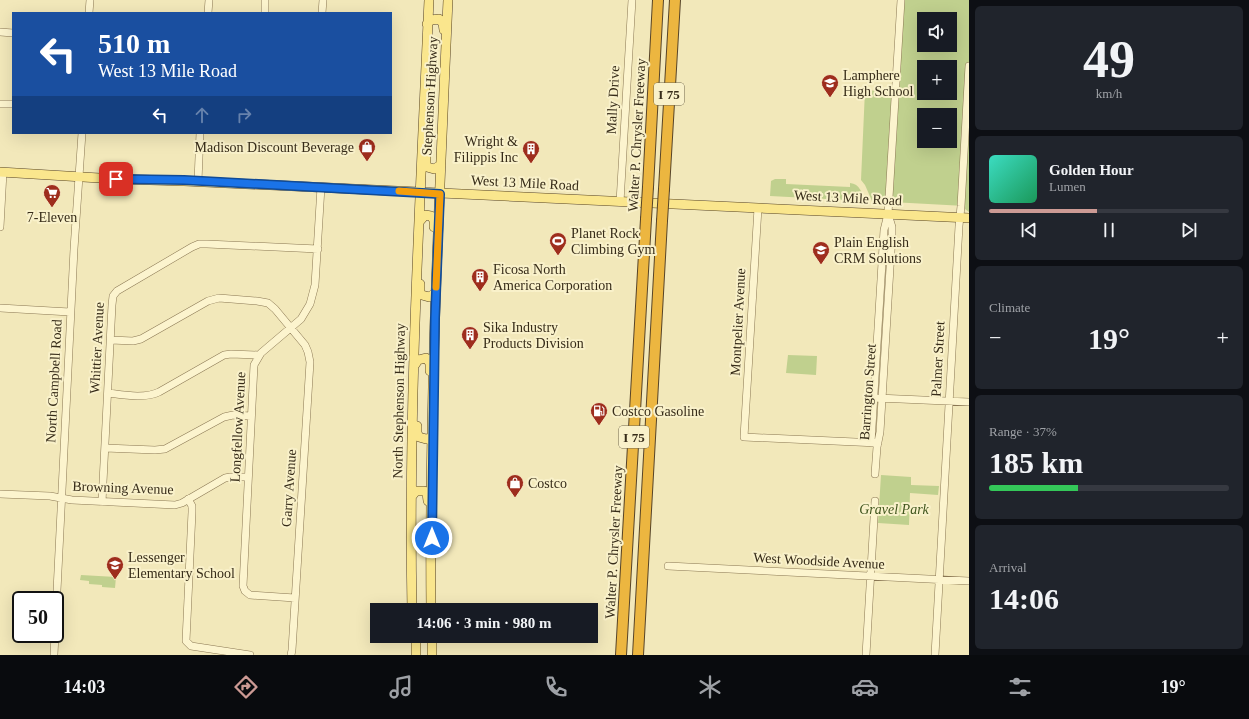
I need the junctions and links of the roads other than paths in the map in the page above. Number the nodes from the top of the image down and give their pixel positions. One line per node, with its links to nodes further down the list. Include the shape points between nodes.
1 (90, 0): 11 (street)
2 (209, 0): 12 (street)
3 (266, 0): 13 (street)
4 (323, 0): 14 (street)
5 (429, 0): 15 (main road, Stephenson Highway)
6 (448, 0): 22 (main road, Stephenson Highway)
7 (632, 0): 32 (street, Mally Drive)
8 (658, 0): 90 (highway, Walter P. Chrysler Freeway / I 75, bridge)
9 (675, 0): 91 (highway, I 75, bridge)
10 (901, 0): 34 (street)
11 (90, 12)
12 (208, 12)
13 (265, 12)
14 (322, 12)
15 (428, 24): 19 (main road, Stephenson Highway); 22 (main road, via 431,20 437,19 442,20 444,25 441,97)
16 (0, 32): 17 (street)
17 (12, 33)
18 (969, 66): 35 (street, Palmer Street)
19 (424, 103): 25 (main road, via 428,113 426,165 431,169); 30 (main road, Stephenson Highway)
20 (0, 104): 21 (street)
21 (12, 104)
22 (443, 112): 25 (main road, Stephenson Highway)
23 (82, 134): 27 (street, North Campbell Road)
24 (200, 134): 28 (street)
25 (441, 165): 31 (main road, Stephenson Highway)
26 (1, 172): 27 (main road, West 13 Mile Road); 37 (street)
27 (79, 176): 28 (main road, West 13 Mile Road); 44 (street, North Campbell Road)
28 (198, 181): 29 (main road, West 13 Mile Road)
29 (321, 187): 30 (main road, West 13 Mile Road); 39 (street, Longfellow Avenue)
30 (420, 192): 31 (main road, West 13 Mile Road); 36 (main road, North Stephenson Highway)
31 (440, 194): 32 (main road, West 13 Mile Road); 40 (main road)
32 (620, 202): 33 (main road, West 13 Mile Road)
33 (758, 208): 34 (main road, West 13 Mile Road); 59 (street, Montpelier Avenue, via 744,437)
34 (888, 214): 35 (main road, West 13 Mile Road); 43 (street, Barrington Street, via 884,230); 45 (street, Barrington Street, via 892,227)
35 (964, 218): 54 (street, Palmer Street)
36 (419, 222): 38 (main road, North Stephenson Highway); 40 (main road, via 425,215 434,218 433,262)
37 (0, 227)
38 (418, 240): 41 (main road, via 422,247 420,293 426,297); 49 (main road, North Stephenson Highway)
39 (318, 249): 46 (street, Longfellow Avenue, via 312,298 306,311); 47 (street, Whittier Avenue, via 207,244 195,246 116,291 113,300)
40 (436, 279): 41 (main road)
41 (436, 293): 50 (main road)
42 (0, 308): 44 (street)
43 (878, 311): 45 (street); 52 (street, Barrington Street)
44 (70, 312): 65 (street, North Campbell Road)
45 (887, 312): 53 (street, Barrington Street)
46 (291, 328): 47 (street, Garry Avenue, via 264,302 214,299 141,339); 48 (street, Longfellow Avenue); 75 (street, Garry Avenue, via 305,345 310,362)
47 (111, 340): 51 (street, Whittier Avenue)
48 (259, 355): 51 (street, via 224,354 152,395); 57 (street, Longfellow Avenue, via 254,365)
49 (414, 366): 50 (main road, via 420,359 428,360); 56 (main road, North Stephenson Highway)
50 (434, 386): 58 (main road)
51 (108, 394): 60 (street, Whittier Avenue)
52 (873, 398): 53 (street); 59 (street, Barrington Street)
53 (882, 398): 54 (street); 59 (street, Barrington Street, via 880,432)
54 (949, 401): 55 (street); 72 (street, Palmer Street)
55 (969, 402)
56 (413, 412): 58 (main road, via 417,417 418,435 423,439); 64 (main road, North Stephenson Highway)
57 (251, 416): 60 (street, via 224,417 162,450); 62 (street, Longfellow Avenue)
58 (432, 438): 69 (main road)
59 (874, 443): 61 (street, Barrington Street)
60 (105, 448): 68 (street, Whittier Avenue)
61 (875, 474)
62 (248, 477): 66 (street, Browning Avenue, via 225,478); 75 (street, Longfellow Avenue, via 244,588 250,595)
63 (0, 494): 65 (street, Browning Avenue)
64 (412, 496): 69 (main road, via 420,490 427,493 428,540); 76 (main road, North Stephenson Highway)
65 (61, 498): 68 (street, Browning Avenue); 74 (street, North Campbell Road)
66 (188, 499): 68 (street, Browning Avenue, via 171,505); 83 (street, via 192,512 187,642 192,646)
67 (875, 501): 71 (street)
68 (102, 502)
69 (431, 552): 77 (main road)
70 (668, 566): 71 (street, West Woodside Avenue)
71 (870, 576): 72 (street, West Woodside Avenue); 82 (street)
72 (939, 580): 73 (street, West Woodside Avenue); 92 (street, Palmer Street)
73 (969, 581)
74 (57, 591)
75 (296, 598): 86 (street, Garry Avenue)
76 (412, 603)
77 (431, 603)
78 (55, 643): 84 (street, North Campbell Road)
79 (412, 643): 87 (main road)
80 (416, 643): 88 (main road)
81 (432, 643): 89 (main road)
82 (866, 652)
83 (224, 653): 85 (street)
84 (54, 655)
85 (250, 655)
86 (291, 655)
87 (412, 655)
88 (416, 655)
89 (432, 655)
90 (621, 655)
91 (638, 655)
92 (935, 655)

